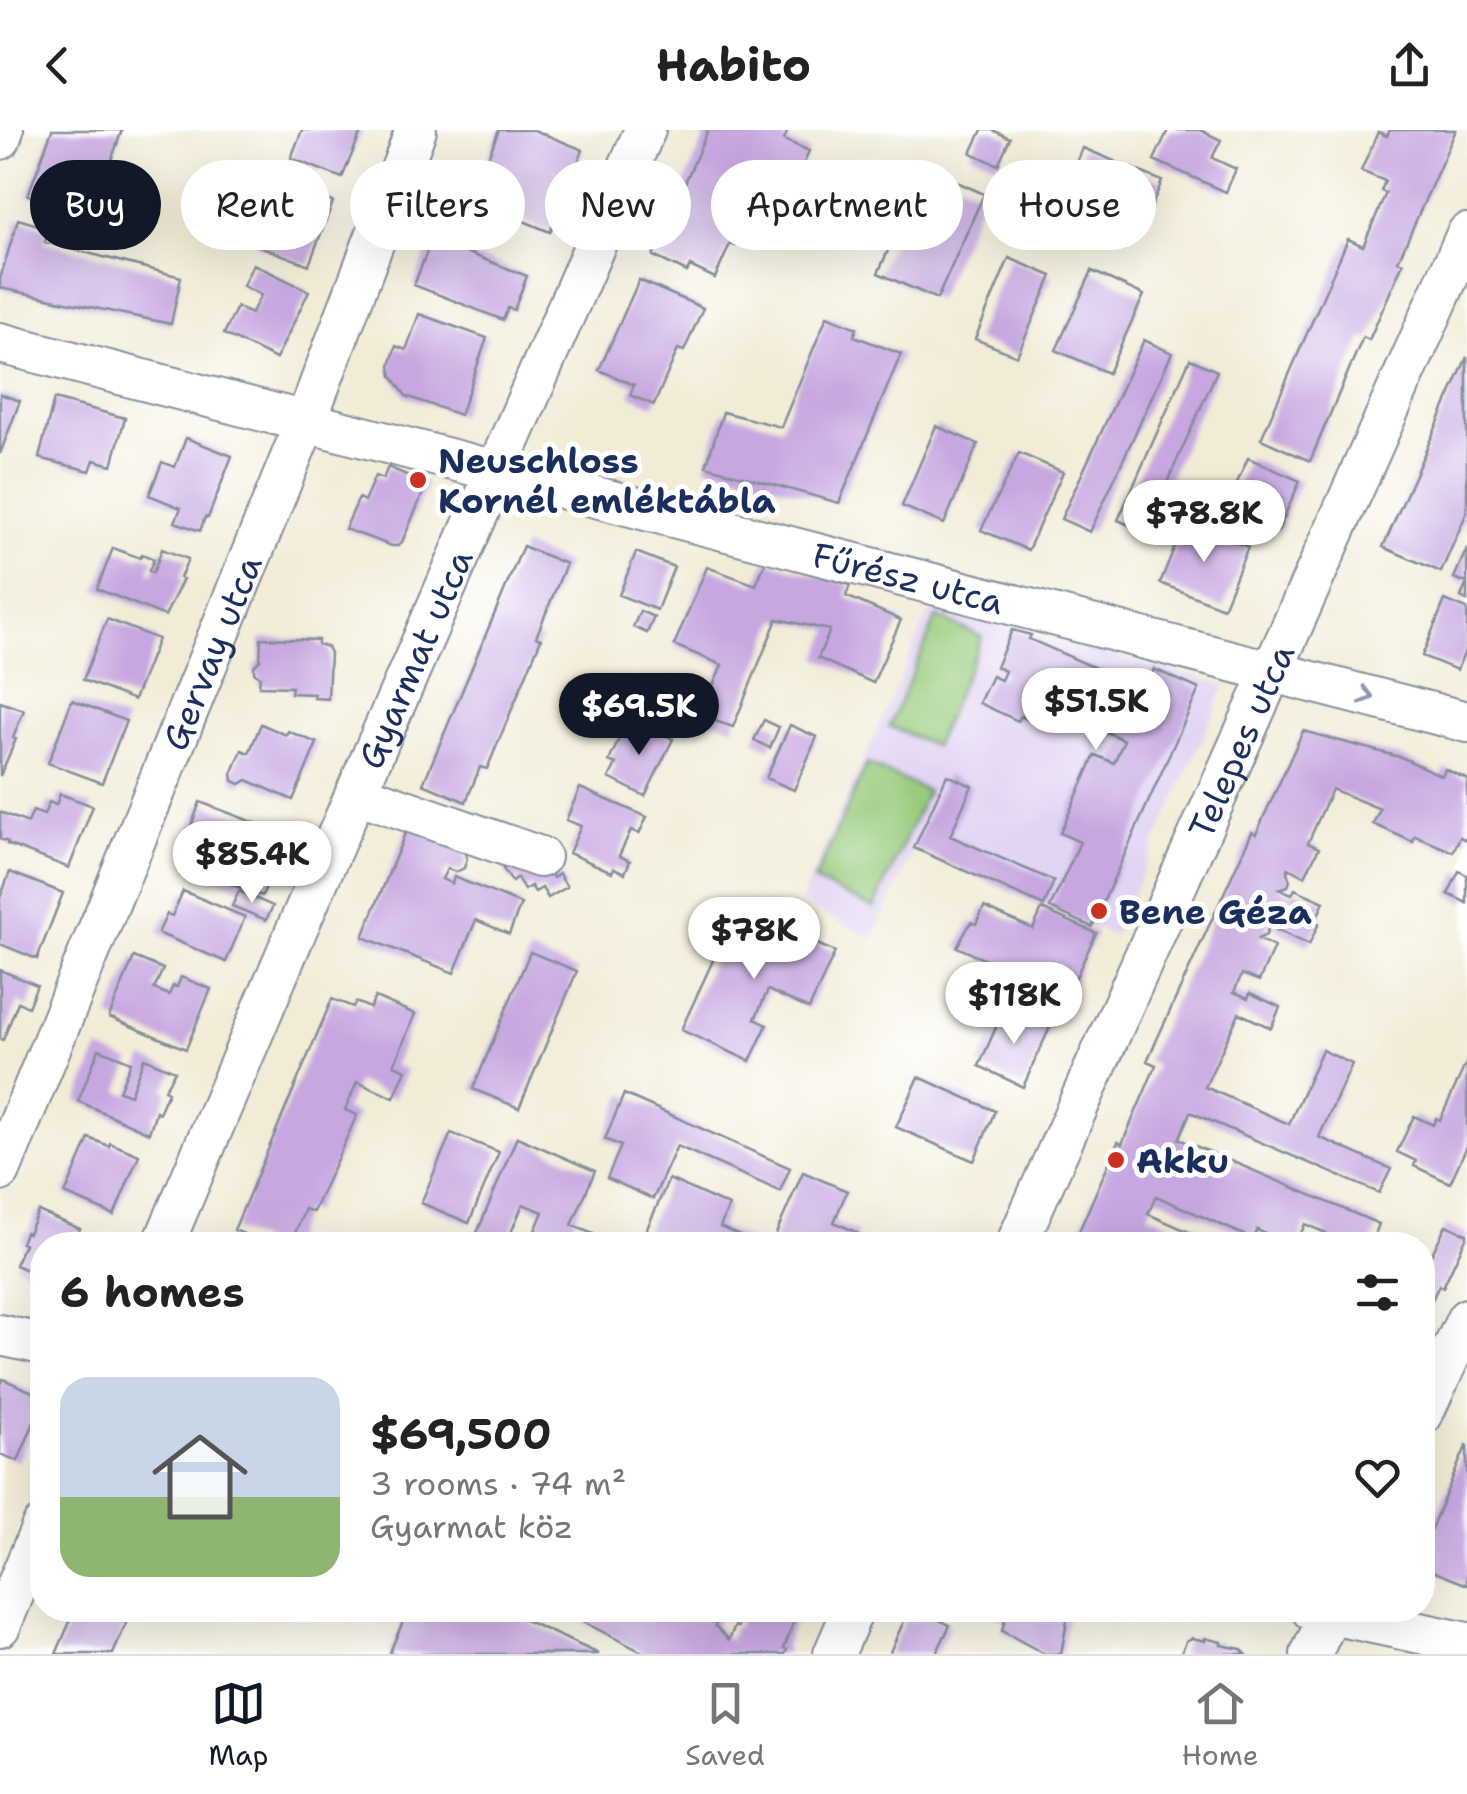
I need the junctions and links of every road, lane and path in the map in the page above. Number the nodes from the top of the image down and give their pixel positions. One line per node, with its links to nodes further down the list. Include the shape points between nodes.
1 (4, 130): 4 (street)
2 (416, 130): 7 (street, Gervay utca)
3 (645, 130): 8 (street, Gyarmat utca)
4 (0, 140)
5 (1467, 234): 9 (street, Telepes utca)
6 (0, 342): 7 (street, Fűrész utca)
7 (306, 421): 8 (street, Fűrész utca); 13 (street, Gervay utca)
8 (498, 470): 9 (street, Fűrész utca); 11 (street, Gyarmat utca)
9 (1273, 670): 10 (street, Fűrész utca, one-way to 10); 15 (street, Telepes utca)
10 (1467, 722)
11 (357, 793): 12 (street); 14 (street, Gyarmat utca)
12 (540, 857)
13 (0, 1171)
14 (169, 1232)
15 (1022, 1232)
16 (1467, 1319): 19 (street)
17 (0, 1335): 18 (street)
18 (30, 1341)
19 (1435, 1387)
20 (30, 1555): 24 (street)
21 (848, 1622): 26 (street)
22 (1321, 1622): 27 (street)
23 (1374, 1622): 25 (street)
24 (0, 1626)
25 (1467, 1643)
26 (834, 1654)
27 (1311, 1654)

